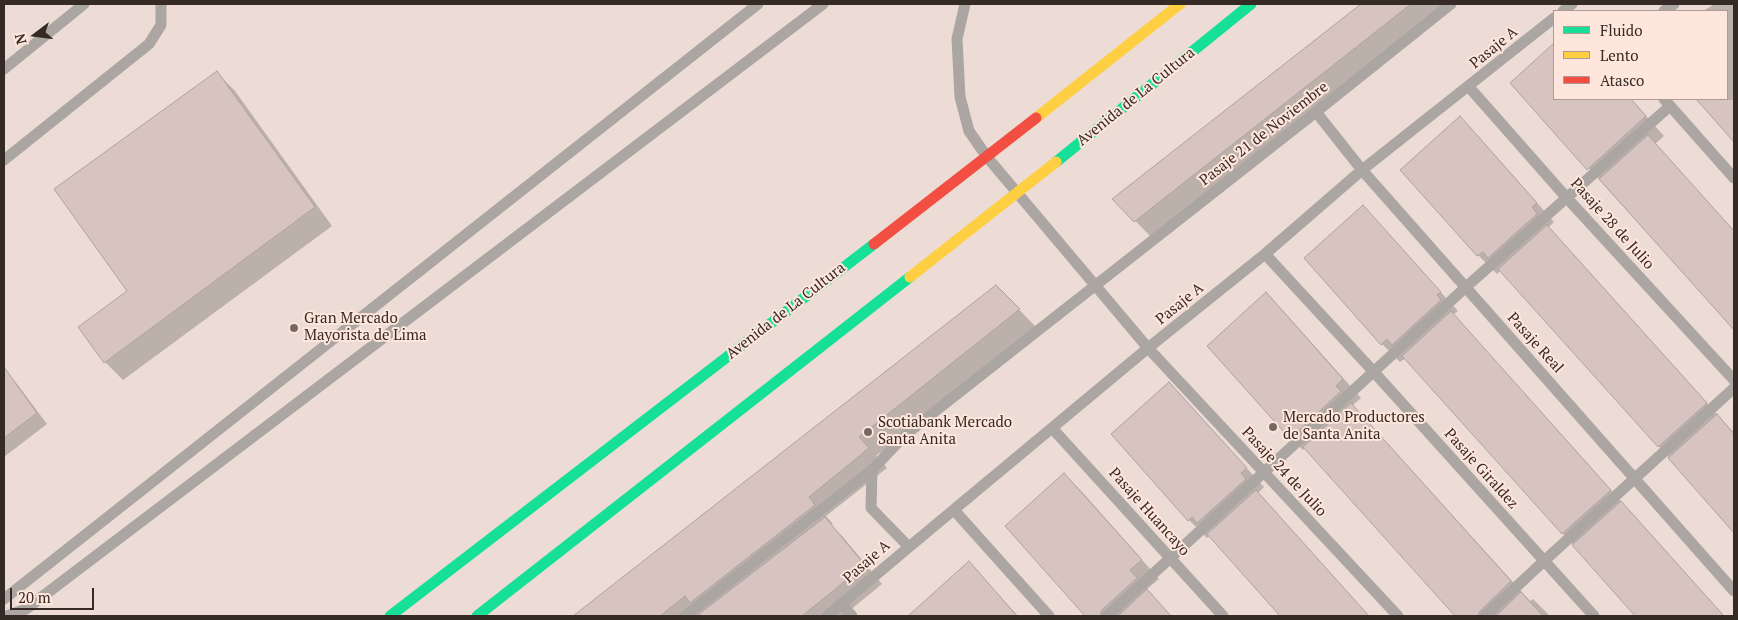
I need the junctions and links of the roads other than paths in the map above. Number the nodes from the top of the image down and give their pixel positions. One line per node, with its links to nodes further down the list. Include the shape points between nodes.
1 (84, 4): 10 (lane)
2 (161, 4): 15 (lane, via 161,25 149,44)
3 (758, 4): 36 (lane)
4 (823, 4): 38 (lane, via 26,609)
5 (965, 4): 14 (lane, Pasaje 24 de Julio, via 957,39 960,97 969,130)
6 (1180, 4): 14 (main road, Avenida de La Cultura)
7 (1251, 4): 18 (main road, Avenida de La Cultura)
8 (1451, 4): 13 (lane, Pasaje 21 de Noviembre)
9 (1553, 19): 11 (lane, Pasaje A)
10 (4, 69)
11 (1469, 87): 16 (lane, Pasaje A); 19 (lane, Pasaje 28 de Julio)
12 (1667, 102): 17 (lane); 19 (lane)
13 (1316, 112): 16 (lane, Pasaje Real); 21 (lane, Pasaje 21 de Noviembre)
14 (987, 157): 18 (lane, Pasaje 24 de Julio); 39 (main road, Avenida de La Cultura)
15 (4, 160)
16 (1362, 170): 20 (lane, Pasaje A); 22 (lane, Pasaje Real)
17 (1734, 178)
18 (1018, 193): 21 (lane, Pasaje 24 de Julio); 40 (main road, Avenida de La Cultura)
19 (1566, 198): 22 (lane); 25 (lane, Pasaje 28 de Julio)
20 (1265, 254): 23 (lane, Pasaje A); 24 (lane, Pasaje Giraldez)
21 (1095, 285): 23 (lane, Pasaje 24 de Julio); 28 (lane, Pasaje 21 de Noviembre, via 905,435)
22 (1466, 287): 24 (lane); 30 (lane, Pasaje Real)
23 (1148, 348): 27 (lane, Pasaje A); 29 (lane, Pasaje 24 de Julio)
24 (1373, 371): 29 (lane); 34 (lane, Pasaje Giraldez)
25 (1734, 380)
26 (1734, 388): 30 (lane)
27 (1052, 428): 31 (lane, Pasaje A); 33 (lane, Pasaje Huancayo)
28 (872, 470): 32 (lane, via 871,508); 41 (lane)
29 (1264, 472): 33 (lane); 47 (lane, Pasaje 24 de Julio)
30 (1634, 478): 34 (lane); 35 (lane, Pasaje Real)
31 (954, 510): 32 (lane, Pasaje A); 44 (lane)
32 (909, 547): 37 (lane, Pasaje A)
33 (1170, 559): 45 (lane); 46 (lane, Pasaje Huancayo)
34 (1544, 561): 48 (lane); 49 (lane, Pasaje Giraldez)
35 (1734, 591)
36 (4, 599)
37 (842, 604): 42 (lane, Pasaje A); 43 (lane)
38 (7, 616)
39 (390, 616)
40 (477, 616)
41 (686, 616)
42 (827, 616)
43 (852, 616)
44 (1049, 616)
45 (1107, 616)
46 (1223, 616)
47 (1398, 616)
48 (1486, 616)
49 (1594, 616)

